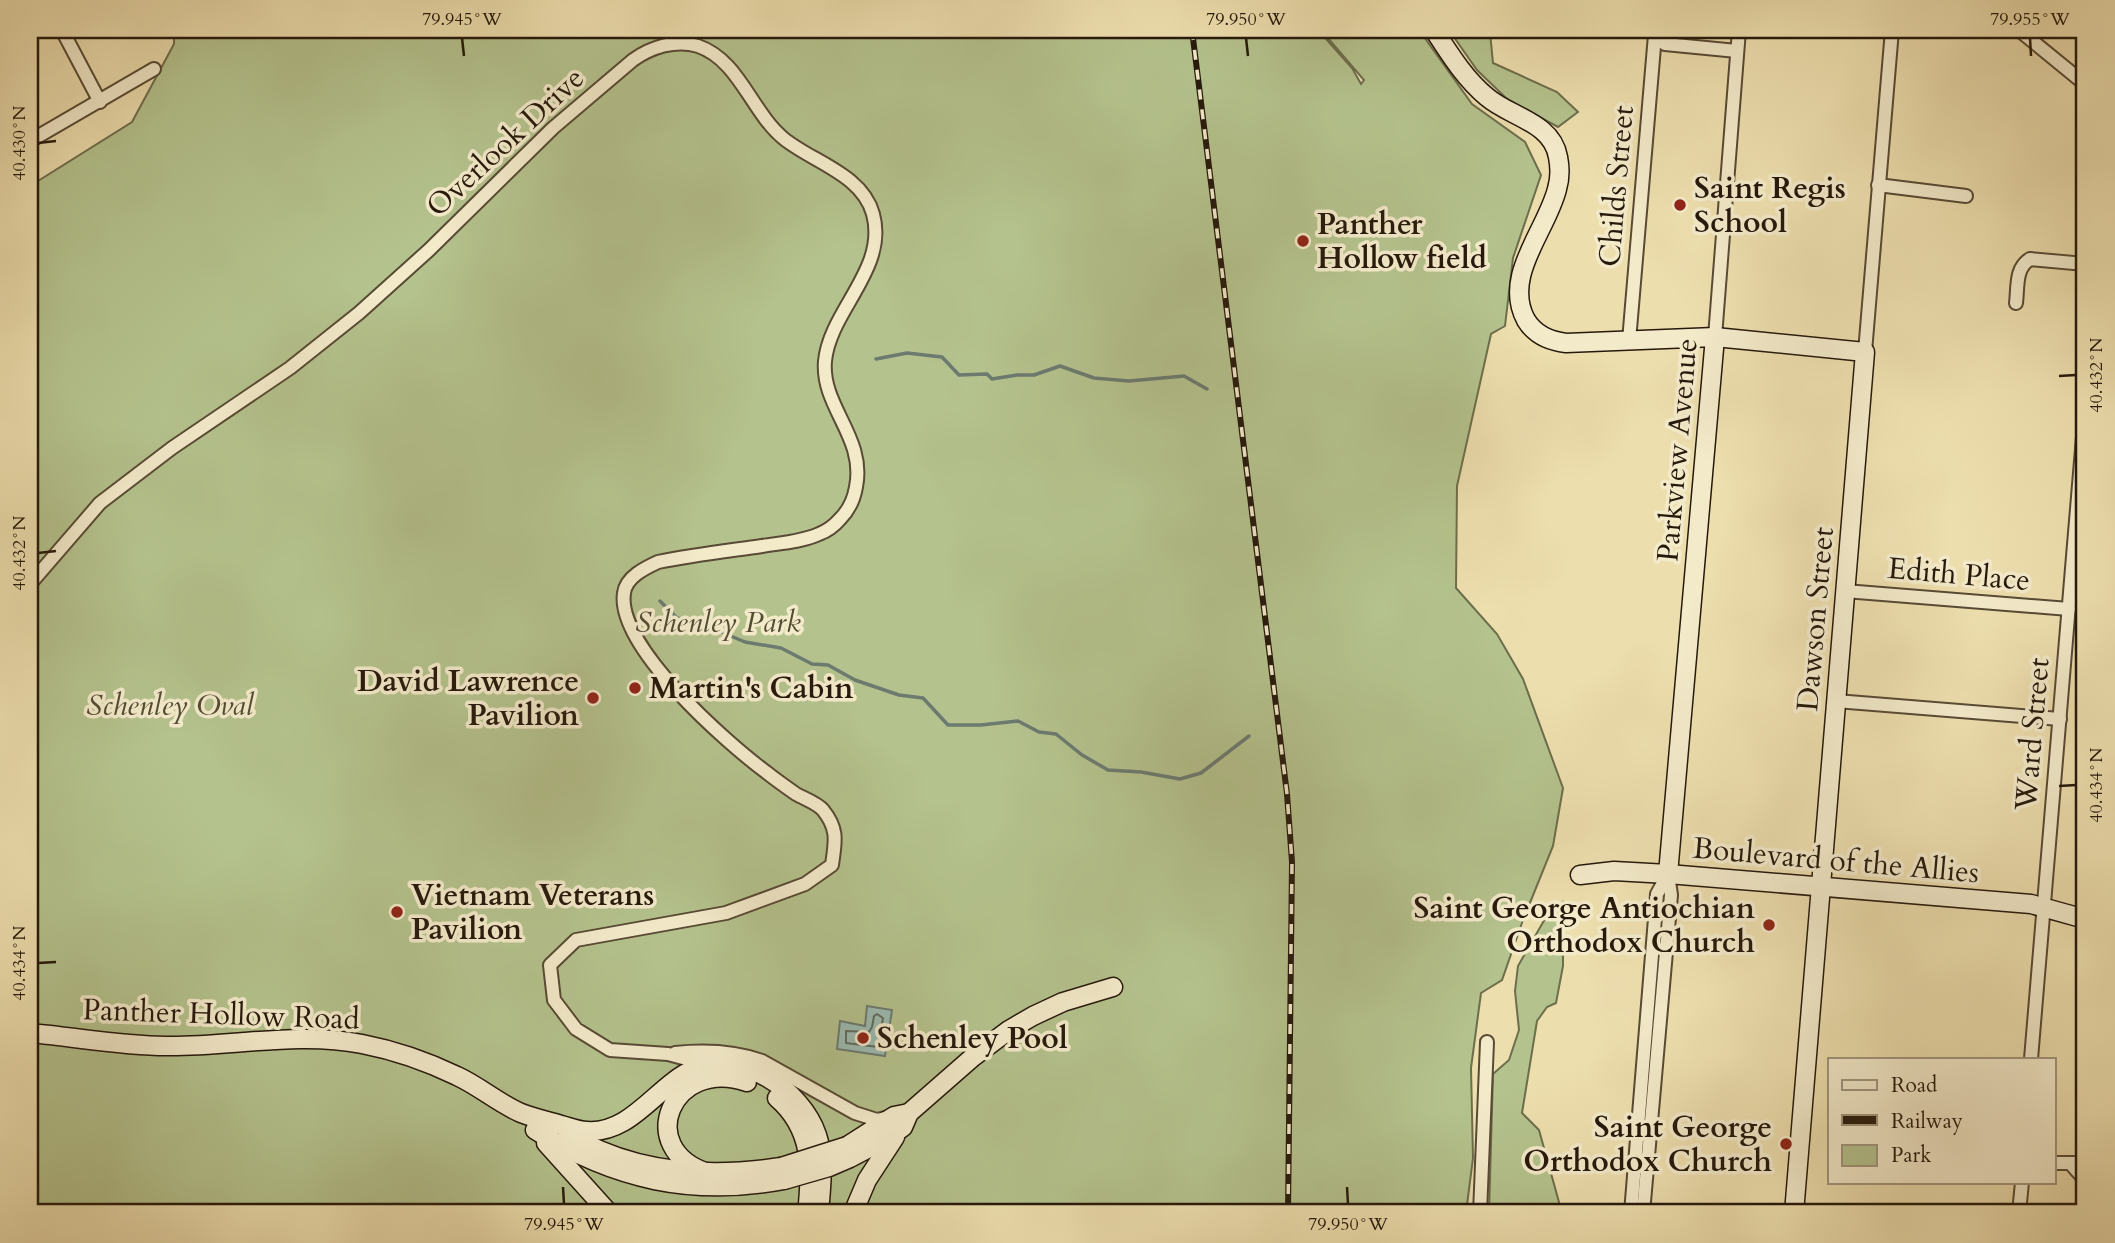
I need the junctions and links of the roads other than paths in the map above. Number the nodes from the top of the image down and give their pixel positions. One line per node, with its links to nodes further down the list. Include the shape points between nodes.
1 (62, 30): 10 (street)
2 (1434, 30): 17 (main road, via 1488,98 1541,129 1558,155 1557,190 1527,257 1519,292 1528,323 1544,338 1555,341)
3 (1739, 30): 7 (street, Parkview Avenue)
4 (1892, 30): 12 (street, Dawson Street)
5 (2019, 30): 9 (street)
6 (1652, 32): 7 (street, Childs Street, via 1665,44); 17 (street, Childs Street)
7 (1737, 51): 16 (street, Parkview Avenue)
8 (154, 69): 10 (street)
9 (2085, 84)
10 (100, 102): 11 (street)
11 (30, 141)
12 (1878, 185): 13 (street); 18 (street, Dawson Street)
13 (1966, 196)
14 (2085, 264): 15 (street, via 2024,263)
15 (2016, 303)
16 (1715, 337): 17 (main road); 18 (main road); 25 (main road, Parkview Avenue)
17 (1629, 341)
18 (1866, 352): 21 (main road, Dawson Street)
19 (2085, 412): 22 (street, Ward Street, via 2076,589)
20 (30, 584): 33 (street, Overlook Drive, via 100,503 339,330 589,96 646,51 691,44 717,55 782,137 863,191 874,215 874,247 829,342 825,361 826,382 858,462 856,491 847,511 830,529 809,537 658,562 643,569 624,593 626,617 648,657 703,720 763,770 822,808 836,832 832,865 805,884 726,913 576,940 551,965 554,1000 576,1029 610,1050)
21 (1845, 591): 22 (street, Edith Place); 23 (main road, Dawson Street)
22 (2069, 609): 24 (street, Ward Street)
23 (1836, 701): 24 (street); 27 (main road, Dawson Street)
24 (2060, 719): 28 (street, Ward Street)
25 (1668, 874): 26 (main road, Boulevard of the Allies, via 1614,871); 27 (main road, Boulevard of the Allies); 50 (street, Parkview Avenue, via 1657,894); 51 (street, Parkview Avenue, via 1671,895)
26 (1580, 876)
27 (1820, 886): 28 (main road, Boulevard of the Allies); 52 (main road, Dawson Street)
28 (2043, 906): 29 (main road, Boulevard of the Allies); 34 (street, Ward Street)
29 (2085, 919)
30 (1113, 988): 36 (main road, via 1063,1002 1009,1030)
31 (30, 1033): 37 (main road, Panther Hollow Road, via 165,1046 309,1039 360,1043 457,1076)
32 (1488, 1041): 49 (street)
33 (668, 1054): 35 (street, Overlook Drive); 36 (street, Overlook Drive, via 747,1055 855,1113 877,1120)
34 (2031, 1058)
35 (707, 1065): 37 (main road, via 687,1072 633,1115 603,1130); 47 (main road, via 752,1071 779,1085 802,1107 820,1150)
36 (902, 1119): 42 (main road, bridge, via 848,1152 822,1155); 48 (main road)
37 (541, 1126): 41 (main road, via 633,1161); 42 (main road, via 564,1148 653,1181 740,1186); 45 (main road)
38 (2056, 1163): 39 (street)
39 (2070, 1163): 40 (street); 43 (street)
40 (2085, 1163)
41 (708, 1173): 42 (main road); 46 (main road, via 688,1164 671,1143 667,1124 672,1103 699,1080 726,1077 751,1083 779,1099 802,1131 811,1171)
42 (783, 1173)
43 (2085, 1180)
44 (2022, 1184): 53 (street)
45 (609, 1213)
46 (807, 1213)
47 (819, 1213)
48 (853, 1213)
49 (1480, 1213)
50 (1631, 1213)
51 (1643, 1213)
52 (1794, 1213)
53 (2019, 1213)

